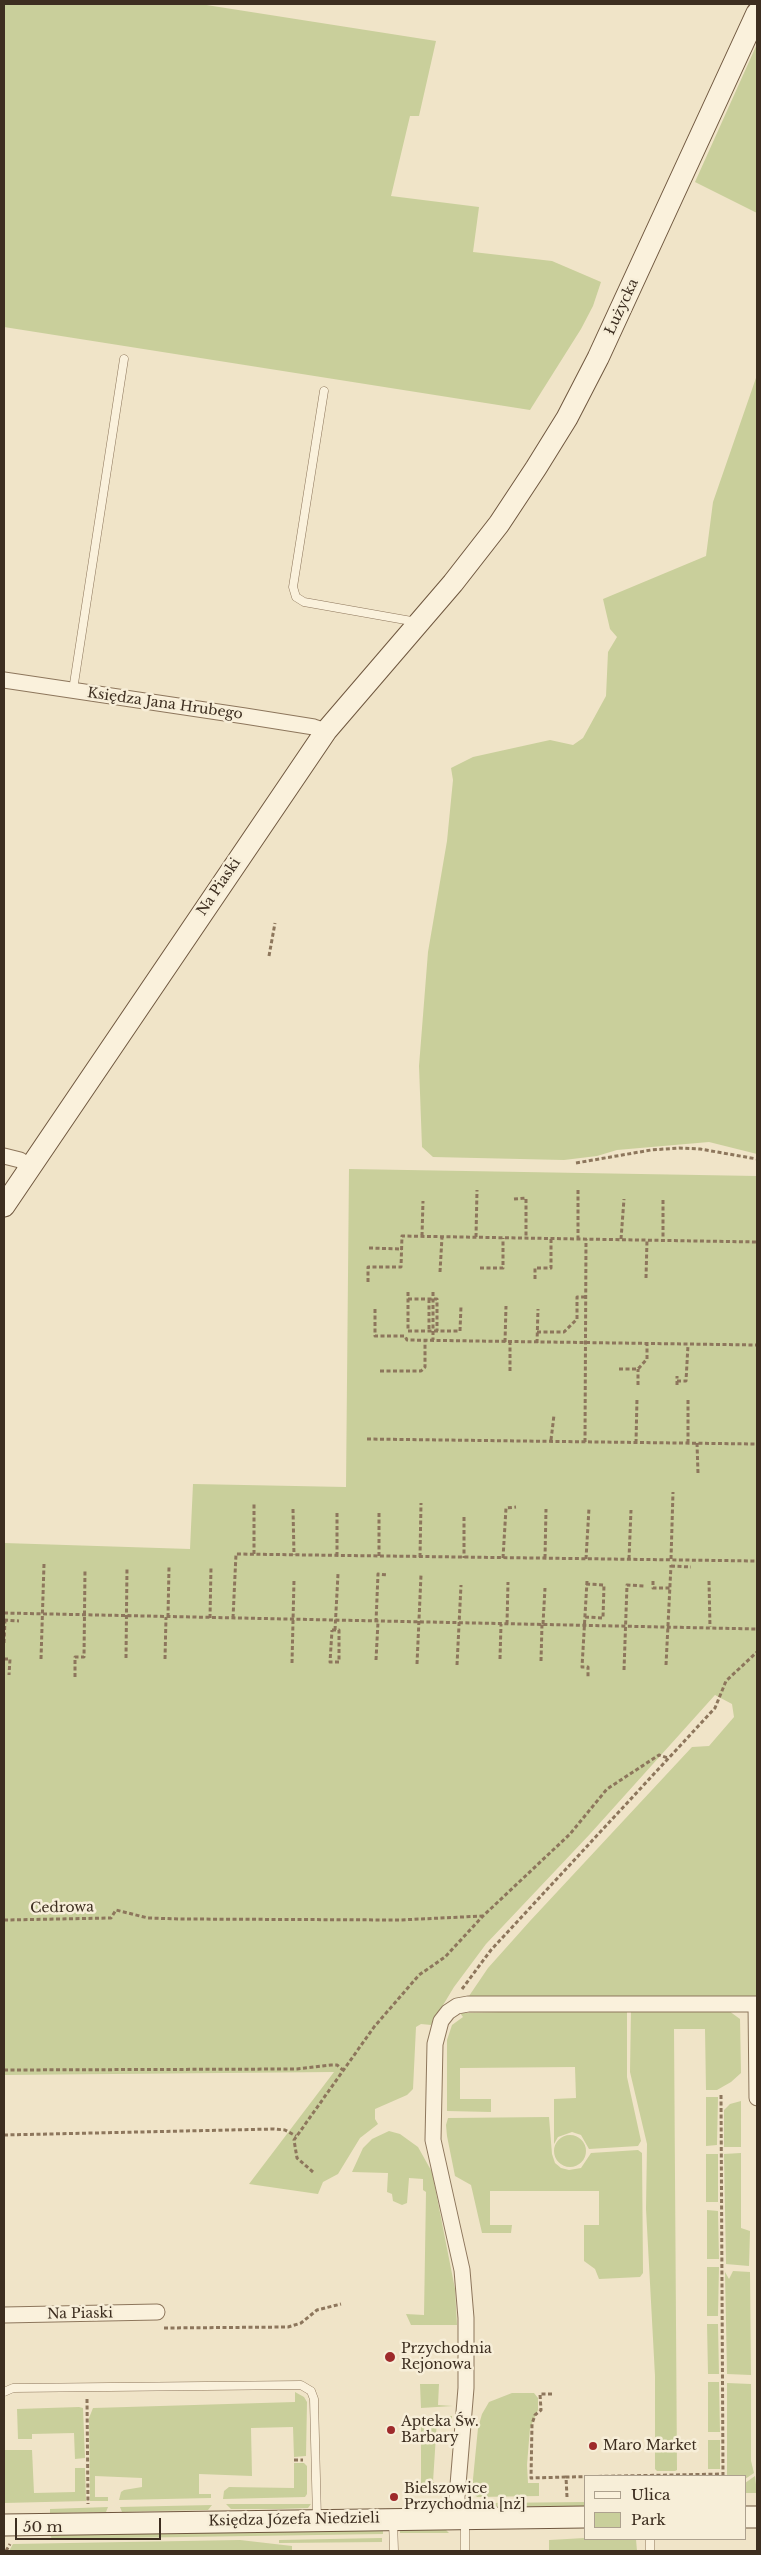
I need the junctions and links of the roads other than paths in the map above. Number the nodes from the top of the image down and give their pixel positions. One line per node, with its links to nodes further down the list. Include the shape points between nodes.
1 (757, 13): 4 (street, Łużycka, via 614,324 567,418 499,524)
2 (124, 359): 7 (lane)
3 (324, 390): 5 (lane, via 293,587 296,597 304,602)
4 (453, 583): 5 (street, Na Piaski)
5 (419, 622): 8 (street, Na Piaski)
6 (4, 680): 7 (street, Księdza Jana Hrubego)
7 (73, 690): 8 (street, Księdza Jana Hrubego)
8 (326, 731): 10 (street, Na Piaski)
9 (4, 1156): 10 (street, via 20,1160)
10 (30, 1167): 11 (street, Na Piaski)
11 (4, 1206)
12 (757, 2098): 18 (street, via 756,2004 468,2004 448,2012 436,2033 433,2132 462,2270 466,2318 466,2388 457,2497)
13 (157, 2312): 14 (street, Na Piaski)
14 (4, 2315)
15 (4, 2392): 19 (lane, via 13,2388 305,2386 313,2394 315,2404)
16 (584, 2517): 18 (street, Księdza Józefa Niedzieli)
17 (393, 2518): 18 (street, Księdza Józefa Niedzieli); 19 (street, Księdza Józefa Niedzieli); 21 (lane)
18 (461, 2518): 22 (lane)
19 (317, 2520): 20 (street, Księdza Józefa Niedzieli)
20 (4, 2525)
21 (394, 2551)
22 (465, 2551)

